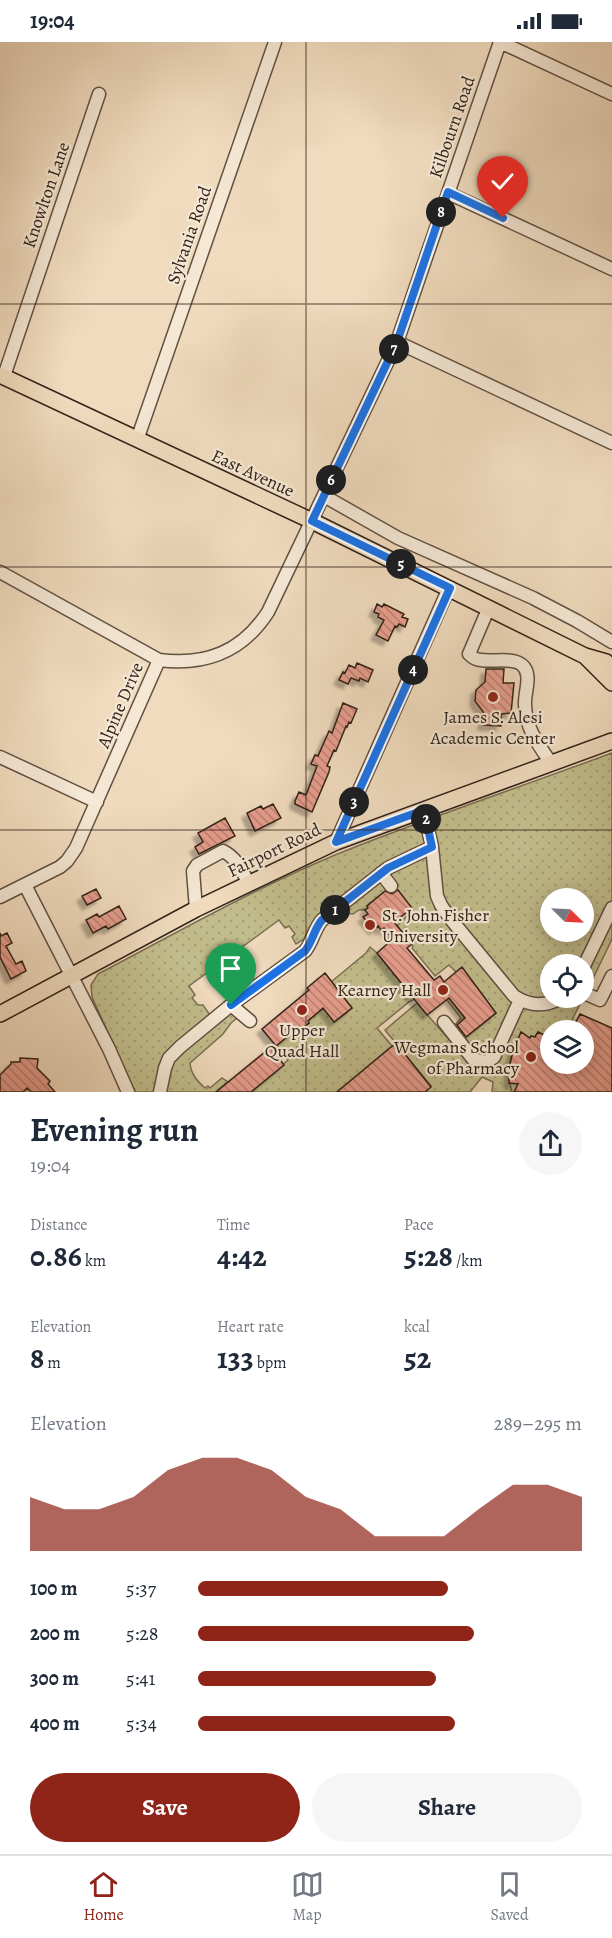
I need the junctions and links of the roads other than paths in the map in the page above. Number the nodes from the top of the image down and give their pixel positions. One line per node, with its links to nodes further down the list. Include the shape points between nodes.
1 (275, 42): 9 (street, Sylvania Road)
2 (500, 42): 4 (street); 5 (street, Kilbourn Road)
3 (99, 94): 8 (street, Knowlton Lane)
4 (612, 94)
5 (448, 192): 6 (street); 7 (street, Kilbourn Road)
6 (612, 269)
7 (397, 342): 10 (street); 11 (street, Kilbourn Road)
8 (2, 375): 9 (main road, East Avenue)
9 (137, 440): 12 (main road, East Avenue)
10 (612, 443)
11 (324, 496): 12 (street, Kilbourn Road); 16 (street, via 398,538 533,598)
12 (312, 521): 14 (main road, East Avenue); 18 (street, Alpine Drive, via 268,612 250,636 232,649 201,660)
13 (0, 572): 18 (street)
14 (450, 588): 15 (main road, East Avenue); 26 (street)
15 (489, 607): 17 (main road, East Avenue); 23 (street, via 469,654 480,660 523,665 530,734)
16 (612, 642)
17 (585, 656): 19 (main road, East Avenue); 20 (main road, East Avenue)
18 (159, 660): 24 (street, Alpine Drive)
19 (610, 665)
20 (612, 683)
21 (612, 741): 23 (main road, Fairport Road)
22 (0, 757): 24 (street)
23 (551, 763): 25 (main road, Fairport Road)
24 (97, 802): 30 (street, Alpine Drive, via 67,861)
25 (424, 810): 26 (main road, Fairport Road); 27 (street)
26 (336, 842): 29 (main road, Fairport Road)
27 (432, 847): 28 (street); 41 (street, via 441,905)
28 (381, 873): 31 (street); 39 (street, via 322,920 305,951)
29 (249, 884): 34 (main road, Fairport Road); 34 (street, via 236,862 223,851 193,871)
30 (26, 885): 32 (street, Alpine Drive); 38 (street)
31 (391, 886)
32 (0, 897)
33 (612, 908): 35 (street)
34 (196, 909): 38 (main road, Fairport Road)
35 (590, 954)
36 (231, 975): 39 (street)
37 (612, 976): 42 (street)
38 (72, 977): 46 (main road, Fairport Road); 49 (street)
39 (246, 994): 44 (street)
40 (594, 997): 42 (street)
41 (520, 1000): 43 (street); 48 (street, via 494,1057 487,1062 473,1059)
42 (600, 1000): 45 (street)
43 (540, 1004)
44 (231, 1005): 47 (street); 50 (street, via 169,1058)
45 (612, 1006)
46 (0, 1014)
47 (250, 1021)
48 (444, 1022)
49 (128, 1092)
50 (160, 1092)

